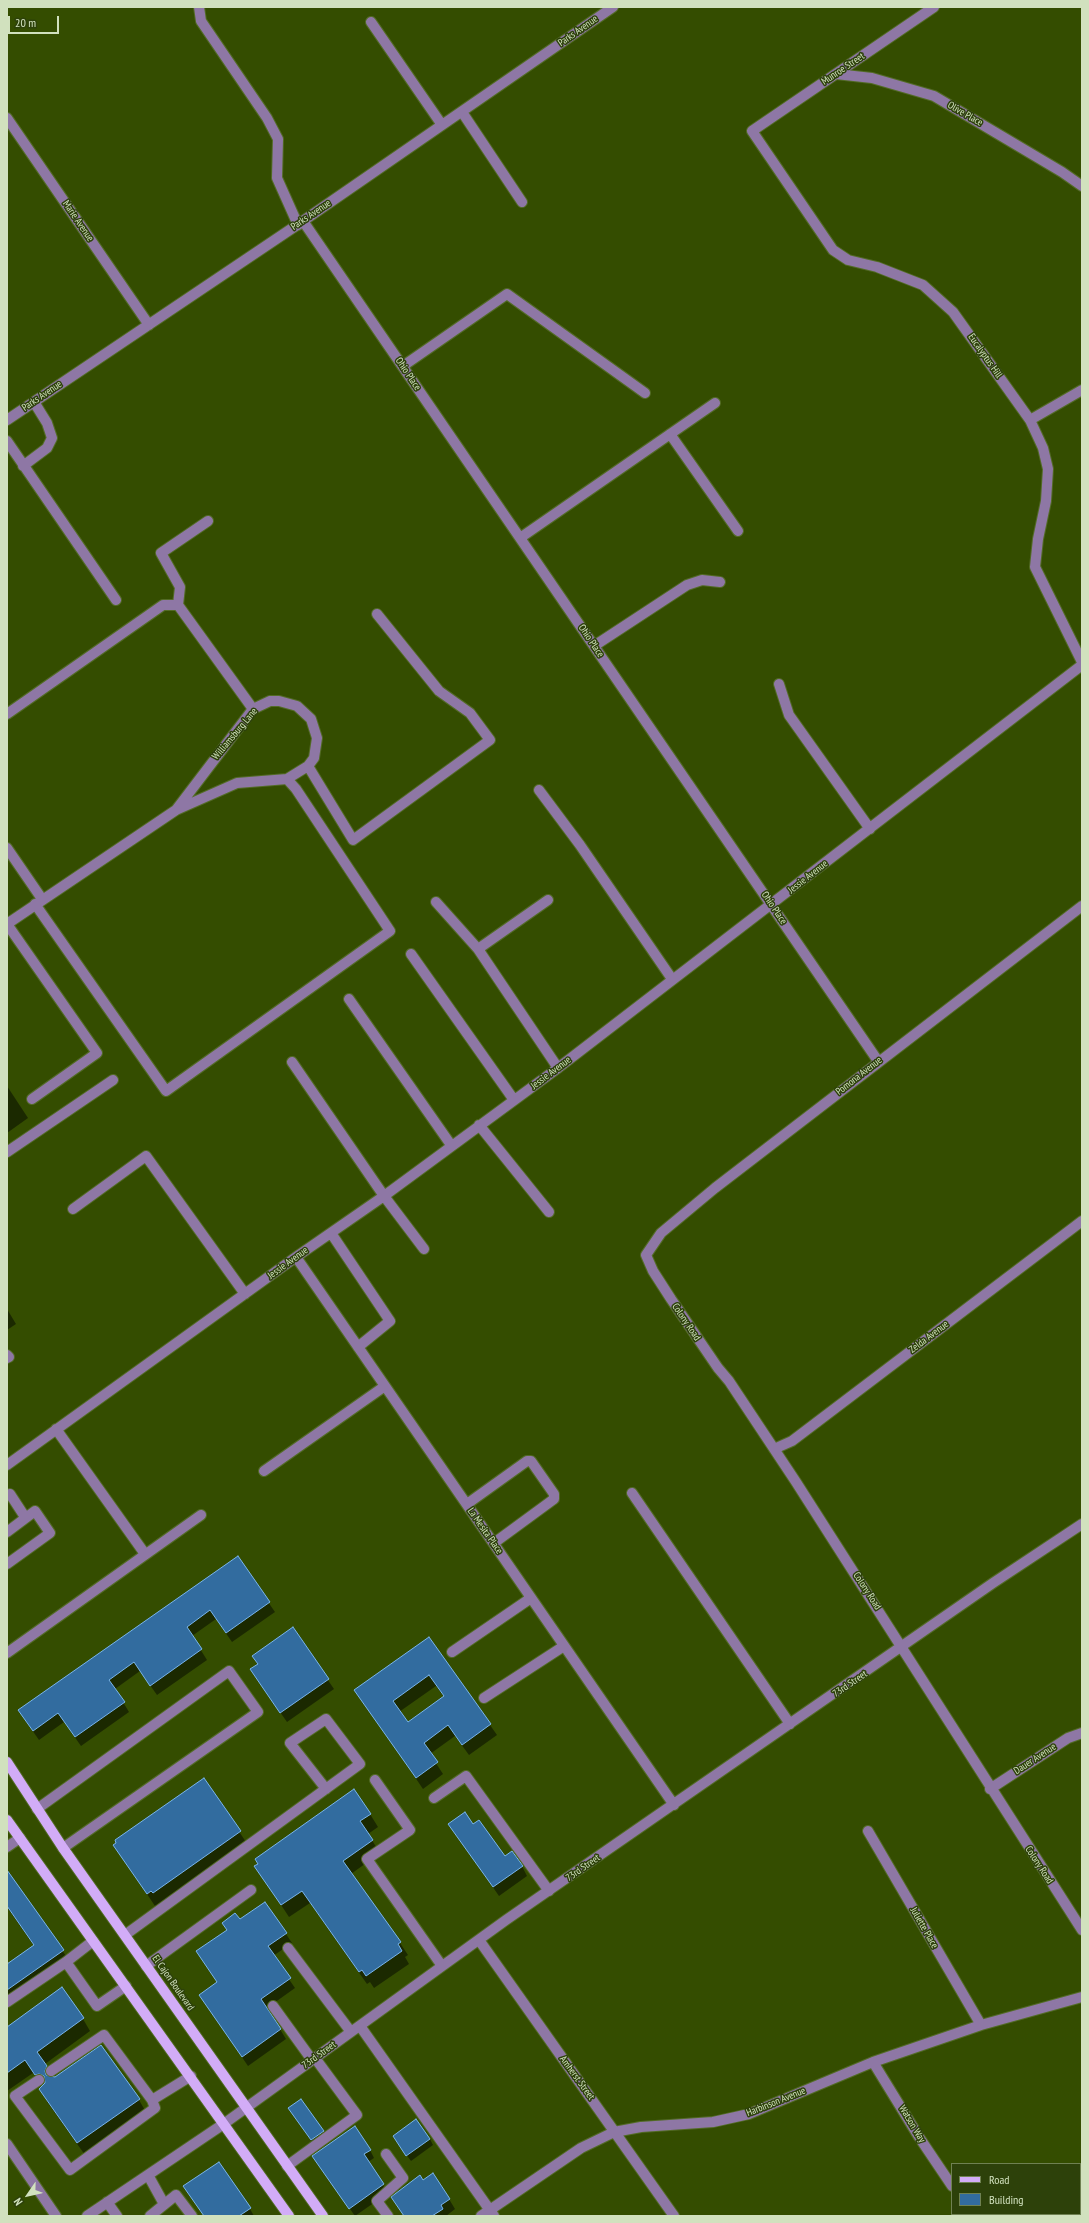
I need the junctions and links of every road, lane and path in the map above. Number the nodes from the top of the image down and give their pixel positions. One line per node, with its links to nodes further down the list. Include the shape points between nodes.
1 (200, 7): 12 (street, Ohio Place, via 201,21 267,118 278,139 277,178)
2 (613, 7): 6 (street, Parks Avenue)
3 (934, 7): 5 (street, Munroe Street)
4 (371, 22): 8 (street)
5 (836, 74): 9 (street, Munroe Street); 10 (street, Olive Place, via 872,78 934,96)
6 (462, 112): 8 (street, Parks Avenue); 11 (street)
7 (7, 118): 13 (street, Marie Avenue)
8 (442, 125): 12 (street, Parks Avenue)
9 (752, 131): 20 (street, Eucalyptus Hill, via 833,250 848,260 877,267 923,285 953,312)
10 (1082, 186)
11 (522, 202)
12 (300, 223): 13 (street, Parks Avenue); 14 (street, Ohio Place)
13 (150, 324): 17 (street, Parks Avenue)
14 (403, 366): 16 (street, via 507,294); 26 (street, Ohio Place)
15 (1082, 390): 20 (street)
16 (645, 392)
17 (34, 402): 19 (street, Parks Avenue); 23 (street, via 52,438 47,448)
18 (715, 403): 21 (street)
19 (7, 420)
20 (1030, 420): 32 (street, Eucalyptus Hill, via 1043,448 1048,469 1046,501 1035,567)
21 (670, 434): 25 (street); 26 (street)
22 (7, 441): 23 (street)
23 (23, 466): 28 (street)
24 (208, 521): 29 (street, via 161,553 180,587)
25 (738, 530)
26 (520, 538): 31 (street, Ohio Place)
27 (720, 582): 31 (street, via 702,580 687,585)
28 (116, 600)
29 (178, 605): 35 (street); 36 (street, via 163,605)
30 (378, 614): 37 (street, via 439,691 470,713 490,740 353,840)
31 (594, 646): 46 (street, Ohio Place)
32 (1082, 662)
33 (1082, 666): 41 (street, Jessie Avenue)
34 (779, 684): 41 (street, via 789,715)
35 (253, 709): 37 (street, Williamsburg Lane, via 266,703 280,701 297,706 305,712 315,728 317,738 314,758); 40 (street, Williamsburg Lane)
36 (7, 714)
37 (308, 766): 38 (street, Williamsburg Lane)
38 (287, 779): 40 (street, Williamsburg Lane, via 237,784); 44 (street, via 390,931 166,1091)
39 (539, 790): 51 (street)
40 (176, 810): 44 (street, Williamsburg Lane)
41 (870, 829): 46 (street, Jessie Avenue)
42 (7, 848): 44 (street)
43 (548, 900): 49 (street)
44 (39, 901): 48 (street, Williamsburg Lane)
45 (436, 902): 49 (street)
46 (772, 906): 51 (street, Jessie Avenue); 53 (street, Ohio Place)
47 (1082, 906): 53 (street, Pomona Avenue)
48 (7, 924): 57 (street, via 97,1053)
49 (478, 949): 55 (street)
50 (411, 954): 58 (street)
51 (672, 979): 55 (street, Jessie Avenue)
52 (349, 999): 60 (street)
53 (878, 1061): 68 (street, Pomona Avenue, via 708,1193 661,1233)
54 (292, 1062): 62 (street)
55 (558, 1068): 58 (street, Jessie Avenue)
56 (113, 1080): 61 (street)
57 (32, 1099)
58 (514, 1100): 59 (street, Jessie Avenue)
59 (479, 1125): 60 (street, Jessie Avenue); 64 (street)
60 (451, 1145): 62 (street, Jessie Avenue)
61 (7, 1152)
62 (384, 1196): 66 (street, Jessie Avenue); 67 (street)
63 (73, 1209): 70 (street, via 146,1156)
64 (549, 1212)
65 (1082, 1221): 76 (street, Zelda Avenue, via 792,1441)
66 (331, 1233): 69 (street, Jessie Avenue); 71 (street, via 390,1320)
67 (424, 1249)
68 (646, 1255): 76 (street, Colony Road, via 671,1299)
69 (296, 1257): 70 (street, Jessie Avenue); 71 (street, La Mesita Place)
70 (245, 1294): 75 (street, Jessie Avenue)
71 (358, 1347): 74 (street, La Mesita Place)
72 (7, 1355): 73 (street)
73 (7, 1358)
74 (385, 1386): 78 (street); 81 (street, La Mesita Place)
75 (56, 1429): 77 (street, Jessie Avenue); 87 (street)
76 (774, 1449): 91 (street, Colony Road)
77 (7, 1464)
78 (264, 1471)
79 (632, 1493): 95 (street)
80 (8, 1494): 83 (street)
81 (467, 1504): 86 (street, La Mesita Place); 86 (street, via 527,1461 531,1462 554,1494 554,1499)
82 (201, 1515): 87 (street)
83 (25, 1517): 85 (street); 88 (street, via 35,1510 50,1533)
84 (1082, 1524): 91 (street, 73rd Street)
85 (7, 1532)
86 (494, 1543): 89 (street, La Mesita Place)
87 (145, 1554): 93 (street)
88 (7, 1564)
89 (531, 1598): 90 (street, La Mesita Place); 92 (street)
90 (564, 1646): 94 (street); 102 (street, La Mesita Place)
91 (903, 1647): 95 (street, 73rd Street); 99 (street, Colony Road)
92 (452, 1652)
93 (7, 1653)
94 (484, 1698)
95 (790, 1724): 102 (street, 73rd Street)
96 (1082, 1733): 99 (street, Dauer Avenue, via 1068,1738)
97 (7, 1762): 103 (main road, El Cajon Boulevard)
98 (375, 1780): 118 (street, via 410,1830 367,1859)
99 (990, 1788): 111 (street, Colony Road)
100 (326, 1789): 100 (street, via 360,1764 326,1719 290,1743); 112 (street)
101 (434, 1798): 110 (street, via 466,1776)
102 (674, 1805): 110 (street, 73rd Street)
103 (37, 1810): 108 (main road, El Cajon Boulevard); 108 (street, via 229,1671 258,1712)
104 (7, 1820): 106 (main road)
105 (868, 1831): 123 (street, Juliette Place)
106 (20, 1838): 107 (street); 114 (main road)
107 (7, 1847)
108 (63, 1848): 112 (main road, El Cajon Boulevard)
109 (250, 1890): 117 (street)
110 (550, 1890): 113 (street, 73rd Street)
111 (1082, 1930)
112 (125, 1934): 117 (main road, El Cajon Boulevard)
113 (479, 1940): 118 (street, 73rd Street); 133 (street, Amherst Street)
114 (93, 1942): 116 (street); 119 (main road)
115 (288, 1948): 124 (street)
116 (66, 1962): 119 (street, via 97,2006); 121 (street)
117 (146, 1966): 131 (main road, El Cajon Boulevard)
118 (442, 1966): 124 (street, 73rd Street)
119 (126, 1986): 128 (main road)
120 (1082, 1997): 123 (street, Harbinson Avenue)
121 (7, 2002)
122 (273, 2006): 125 (street)
123 (981, 2024): 126 (street, Harbinson Avenue)
124 (356, 2029): 125 (street, 73rd Street); 141 (street)
125 (314, 2059): 131 (street, 73rd Street); 136 (street, via 357,2115)
126 (873, 2062): 133 (street, Harbinson Avenue, via 765,2108 732,2119 640,2127); 138 (street, Watson Way)
127 (51, 2071): 130 (street, via 104,2035)
128 (191, 2076): 130 (street); 132 (main road)
129 (39, 2080): 130 (street, via 15,2096 70,2170 155,2108)
130 (152, 2100)
131 (246, 2108): 132 (street, 73rd Street); 136 (main road, El Cajon Boulevard)
132 (224, 2124): 137 (street, 73rd Street); 147 (main road)
133 (614, 2132): 141 (street, Harbinson Avenue, via 581,2148); 151 (street, Amherst Street)
134 (7, 2144): 142 (street)
135 (386, 2154): 149 (street, via 403,2178 377,2201)
136 (287, 2166): 148 (main road, El Cajon Boulevard)
137 (148, 2175): 139 (street, 73rd Street); 140 (street)
138 (951, 2185)
139 (108, 2202): 143 (street, 73rd Street); 144 (street)
140 (164, 2204): 145 (street); 146 (street, via 176,2195)
141 (492, 2213): 150 (street, Harbinson Avenue)
142 (56, 2216)
143 (87, 2216)
144 (117, 2216)
145 (150, 2216)
146 (192, 2216)
147 (289, 2216)
148 (323, 2216)
149 (388, 2216)
150 (481, 2216)
151 (674, 2216)

